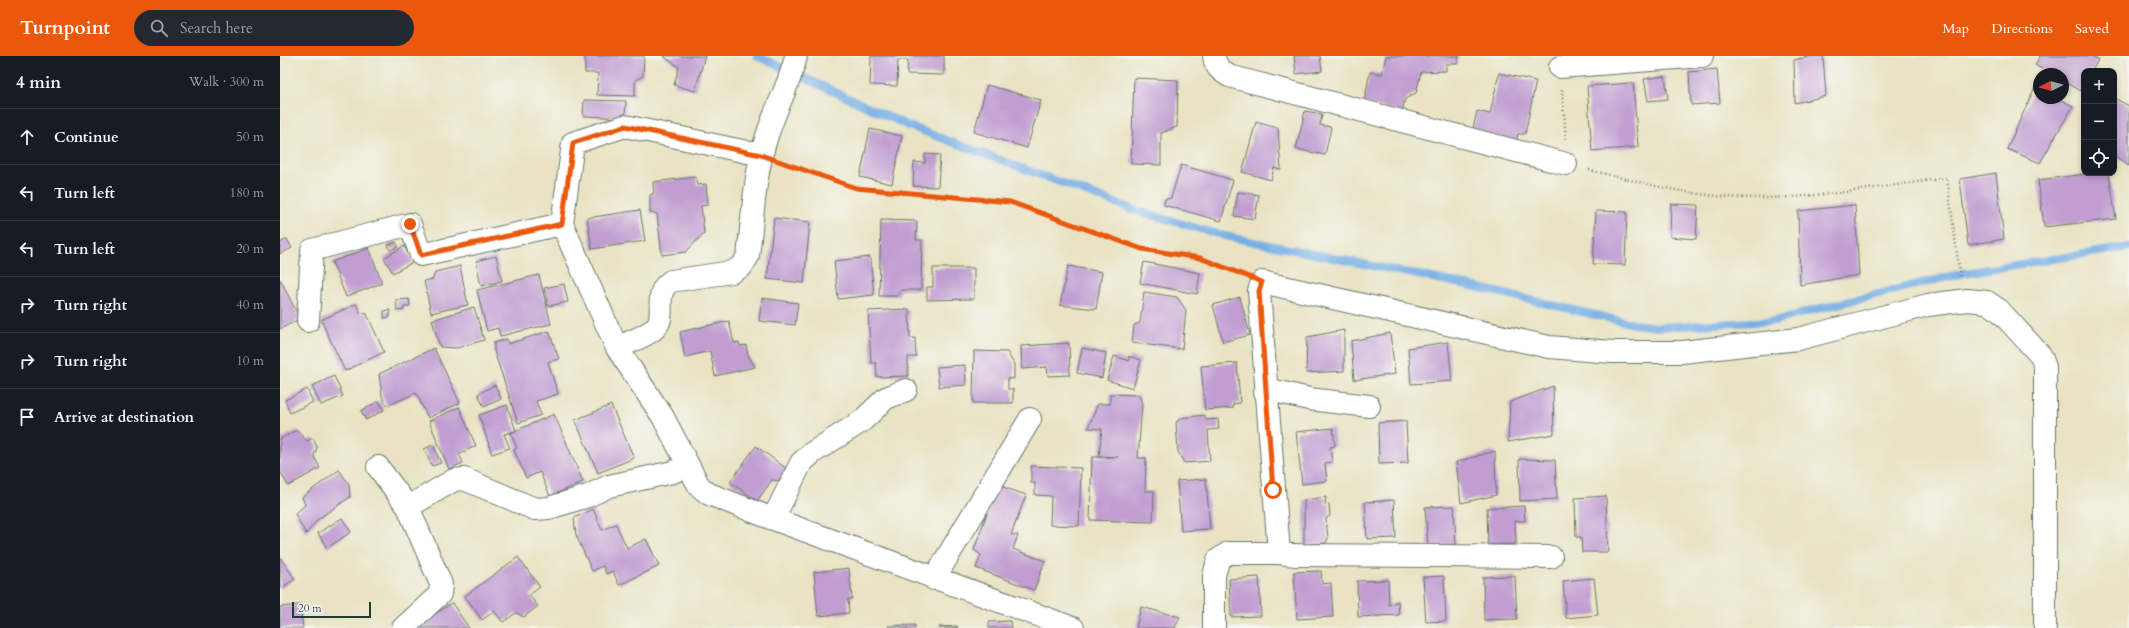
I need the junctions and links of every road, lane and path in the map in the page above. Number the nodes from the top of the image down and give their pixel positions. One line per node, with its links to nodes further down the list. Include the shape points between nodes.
1 (1214, 56): 6 (street, via 1220,71 1229,76)
2 (1702, 56): 4 (street)
3 (795, 59): 5 (street)
4 (1560, 67): 6 (path)
5 (761, 155): 7 (street, via 625,126 573,143); 9 (path, via 856,188 1010,202 1142,249 1200,258); 11 (street, via 748,256 742,266 732,272 671,281 660,292 660,316 655,329)
6 (1566, 164): 8 (path, via 1669,189 1729,197 1804,197 1947,178)
7 (562, 224): 10 (street, via 421,255 410,224 312,250); 11 (street)
8 (1960, 277)
9 (1262, 282): 13 (street, via 1259,291); 26 (street, via 1549,347 1613,352 1682,352 1798,339 1928,305 1967,300 1987,302 1999,310 2041,356 2044,366)
10 (308, 321)
11 (617, 348): 16 (street, via 663,417)
12 (906, 390): 19 (street, via 886,398 862,421 801,463)
13 (1265, 392): 14 (street); 20 (street)
14 (1369, 406)
15 (1030, 419): 22 (street)
16 (688, 466): 18 (street, via 674,472 609,486 588,496 549,508 535,509 464,479 454,480); 19 (street, via 699,486 709,494)
17 (378, 467): 18 (street)
18 (408, 507): 23 (street, via 442,584 440,594)
19 (773, 519): 22 (street)
20 (1279, 553): 21 (street); 25 (street, via 1228,553 1218,560 1214,576)
21 (1551, 557)
22 (934, 579): 24 (street)
23 (403, 628)
24 (1073, 628)
25 (1214, 628)
26 (2045, 628)

